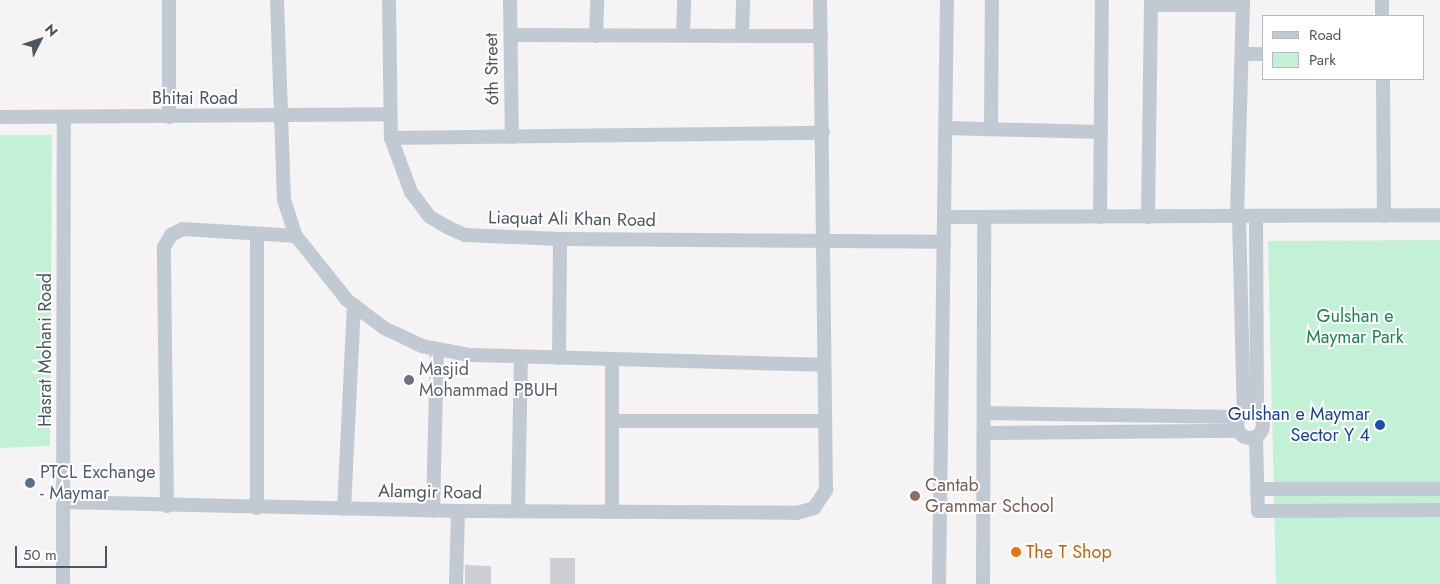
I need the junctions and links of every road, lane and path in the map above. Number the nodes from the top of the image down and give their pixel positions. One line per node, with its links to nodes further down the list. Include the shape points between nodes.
1 (169, 0): 27 (street)
2 (278, 0): 28 (street)
3 (389, 0): 24 (street, Liaquat Ali Khan Road)
4 (510, 0): 16 (street, 6th Street)
5 (596, 0): 19 (street)
6 (684, 0): 17 (street)
7 (743, 0): 18 (street)
8 (820, 0): 20 (street)
9 (947, 0): 29 (street)
10 (992, 0): 30 (street)
11 (1102, 0): 31 (street)
12 (1382, 0): 15 (street)
13 (1243, 2): 14 (street); 21 (street)
14 (1151, 3): 36 (street)
15 (1382, 15)
16 (511, 35): 19 (street); 33 (street, 6th Street)
17 (684, 35): 18 (street); 19 (street)
18 (742, 35): 20 (street)
19 (596, 36)
20 (821, 36): 32 (street)
21 (1243, 54): 22 (street); 37 (street)
22 (1262, 54)
23 (1383, 80): 39 (street)
24 (389, 114): 28 (street, Bhitai Road); 34 (street, Liaquat Ali Khan Road)
25 (0, 117): 26 (street, Bhitai Road)
26 (64, 117): 27 (street, Bhitai Road); 62 (street, Hasrat Mohani Road)
27 (169, 117): 28 (street, Bhitai Road)
28 (279, 117): 44 (street, via 284,200)
29 (946, 128): 30 (street); 40 (street)
30 (991, 129): 31 (street)
31 (1101, 132): 42 (street)
32 (823, 133): 33 (street); 46 (street)
33 (512, 137): 34 (street)
34 (392, 138): 45 (street, Liaquat Ali Khan Road, via 411,192 430,217 446,227 466,235)
35 (1440, 215): 39 (street)
36 (1148, 216): 37 (street); 42 (street)
37 (1238, 216): 38 (street); 55 (street)
38 (1256, 216): 39 (street); 55 (street)
39 (1384, 216)
40 (946, 217): 41 (street); 47 (street)
41 (984, 217): 42 (street); 54 (street)
42 (1100, 217)
43 (257, 234): 44 (street); 63 (street, via 183,229 170,235 164,248); 64 (street)
44 (296, 236): 48 (street)
45 (560, 239): 46 (street, Liaquat Ali Khan Road); 51 (street)
46 (825, 239): 47 (street, Liaquat Ali Khan Road); 53 (street)
47 (944, 242): 73 (street)
48 (354, 305): 49 (street, via 384,328); 65 (street)
49 (437, 349): 50 (street, via 470,355); 67 (street)
50 (521, 357): 51 (street); 69 (street)
51 (559, 358): 52 (street)
52 (612, 359): 53 (street); 56 (street)
53 (823, 365): 57 (street)
54 (984, 413): 55 (street); 58 (street)
55 (1245, 419): 58 (street); 59 (street); 59 (street, via 1263,426)
56 (612, 421): 57 (street); 70 (street)
57 (823, 421): 70 (street, Alamgir Road, via 826,490 814,508 797,513)
58 (984, 433): 74 (street)
59 (1256, 437): 60 (street)
60 (1257, 489): 61 (street); 66 (street, via 1258,511)
61 (1440, 489)
62 (63, 502): 63 (street, Alamgir Road); 71 (street, Hasrat Mohani Road)
63 (167, 506): 64 (street, Alamgir Road)
64 (257, 508): 65 (street, Alamgir Road)
65 (344, 510): 67 (street, Alamgir Road)
66 (1440, 510)
67 (433, 511): 68 (street, Alamgir Road)
68 (458, 511): 69 (street, Alamgir Road); 72 (street)
69 (518, 512): 70 (street, Alamgir Road)
70 (612, 512)
71 (63, 584)
72 (456, 584)
73 (939, 584)
74 (983, 584)

